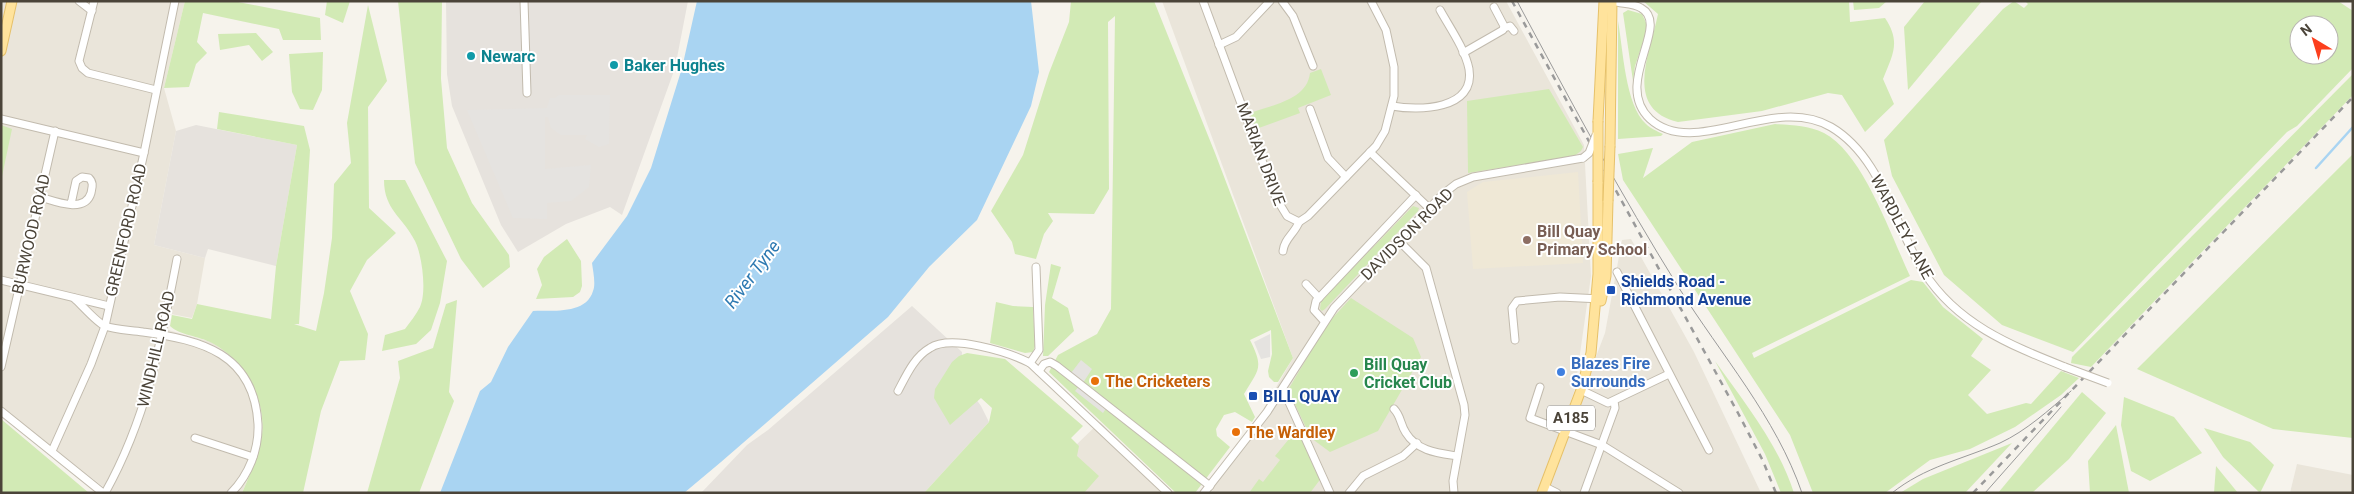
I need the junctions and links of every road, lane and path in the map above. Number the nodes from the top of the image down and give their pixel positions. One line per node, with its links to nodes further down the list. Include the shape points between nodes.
1 (12, 1): 15 (main road)
2 (79, 1): 14 (street)
3 (94, 1): 14 (street)
4 (175, 1): 22 (street, GREENFORD ROAD)
5 (524, 1): 23 (street)
6 (1203, 1): 18 (street, MARIAN DRIVE)
7 (1270, 1): 18 (street, via 1236,37)
8 (1282, 1): 21 (street, via 1293,16)
9 (1371, 1): 24 (street, MARIAN DRIVE, via 1386,30 1393,59 1395,87)
10 (1604, 1): 27 (main road, A185)
11 (1612, 1): 42 (main road, A185, bridge, via 1608,201); 58 (street, WARDLEY LANE, bridge, via 1638,6 1651,20 1636,84 1639,103 1651,120 1664,128 1685,133 1783,116 1807,118 1832,128 1870,168 1888,198 1918,263 1948,302 1990,334)
12 (1494, 7): 16 (street)
13 (1440, 10): 20 (street)
14 (92, 11): 22 (street, via 80,56 82,68 88,73)
15 (4, 28): 19 (main road)
16 (1504, 28): 17 (street, via 1510,26); 20 (street)
17 (1514, 31)
18 (1220, 45): 36 (street, MARIAN DRIVE, via 1276,198 1287,216)
19 (1, 51)
20 (1463, 53): 24 (street, via 1470,78 1460,95 1444,105 1425,108)
21 (1313, 66)
22 (156, 90): 30 (street, GREENFORD ROAD)
23 (527, 93)
24 (1392, 106): 29 (street, MARIAN DRIVE, via 1383,136)
25 (1310, 109): 31 (street, via 1328,158)
26 (1, 119): 28 (street)
27 (1598, 124): 35 (street, DAVIDSON ROAD, bridge, via 1590,150 1583,158 1482,175 1456,184); 42 (main road, A185, bridge)
28 (54, 131): 30 (street); 33 (street, BURWOOD ROAD)
29 (1370, 152): 31 (street, MARIAN DRIVE); 32 (street)
30 (144, 153): 49 (street, GREENFORD ROAD)
31 (1346, 177): 36 (street, MARIAN DRIVE)
32 (1416, 196): 35 (street); 47 (street)
33 (40, 197): 34 (street); 44 (street, BURWOOD ROAD)
34 (71, 204)
35 (1429, 208): 37 (street, DAVIDSON ROAD)
36 (1298, 222): 38 (street, via 1296,231 1284,243)
37 (1398, 240): 50 (street, DAVIDSON ROAD); 72 (street, via 1426,268 1463,399 1465,415)
38 (1283, 251)
39 (177, 259): 52 (street, WINDHILL ROAD)
40 (1036, 268): 54 (street, via 1039,350)
41 (1617, 272): 57 (street)
42 (1602, 275): 48 (main road, A185)
43 (1, 280): 44 (street)
44 (19, 284): 46 (street); 55 (street, BURWOOD ROAD)
45 (1306, 284): 47 (street)
46 (74, 298): 49 (street); 51 (street)
47 (1319, 298): 50 (street, via 1314,310)
48 (1599, 299): 53 (street, via 1560,297 1516,301 1512,308); 61 (main road, A185, via 1587,374)
49 (109, 306): 51 (street, GREENFORD ROAD)
50 (1324, 321): 60 (street, DAVIDSON ROAD)
51 (105, 326): 52 (street); 71 (street, GREENFORD ROAD)
52 (162, 334): 73 (street, via 209,346 237,369 255,404 258,429); 76 (street, WINDHILL ROAD, via 142,412)
53 (1514, 340)
54 (1030, 363): 56 (street); 62 (street, via 1011,354 944,342 929,348 917,360)
55 (1, 367)
56 (1039, 371): 74 (street, via 1050,362 1057,366); 78 (street)
57 (1669, 374): 63 (street); 70 (street)
58 (2108, 383)
59 (1540, 387): 66 (street, via 1530,418)
60 (1283, 389): 74 (street, DAVIDSON ROAD); 80 (street)
61 (1581, 390): 63 (street, via 1608,403); 66 (main road, A185)
62 (898, 391)
63 (1614, 401): 69 (street, via 1615,408)
64 (1394, 408): 68 (street, via 1406,432)
65 (1, 411): 71 (street)
66 (1566, 432): 69 (street); 75 (main road, A185)
67 (195, 438): 73 (street)
68 (1417, 443): 72 (street, via 1429,451); 81 (street, via 1407,454 1363,476)
69 (1602, 445): 84 (street); 85 (street)
70 (1709, 450)
71 (52, 451): 76 (street)
72 (1457, 456): 82 (street)
73 (252, 457): 77 (street, via 242,480)
74 (1210, 486): 79 (street, DAVIDSON ROAD)
75 (1543, 490): 83 (street)
76 (104, 493)
77 (231, 493)
78 (1168, 493)
79 (1204, 493)
80 (1330, 493)
81 (1349, 493)
82 (1454, 493)
83 (1557, 493)
84 (1584, 493)
85 (1679, 493)

